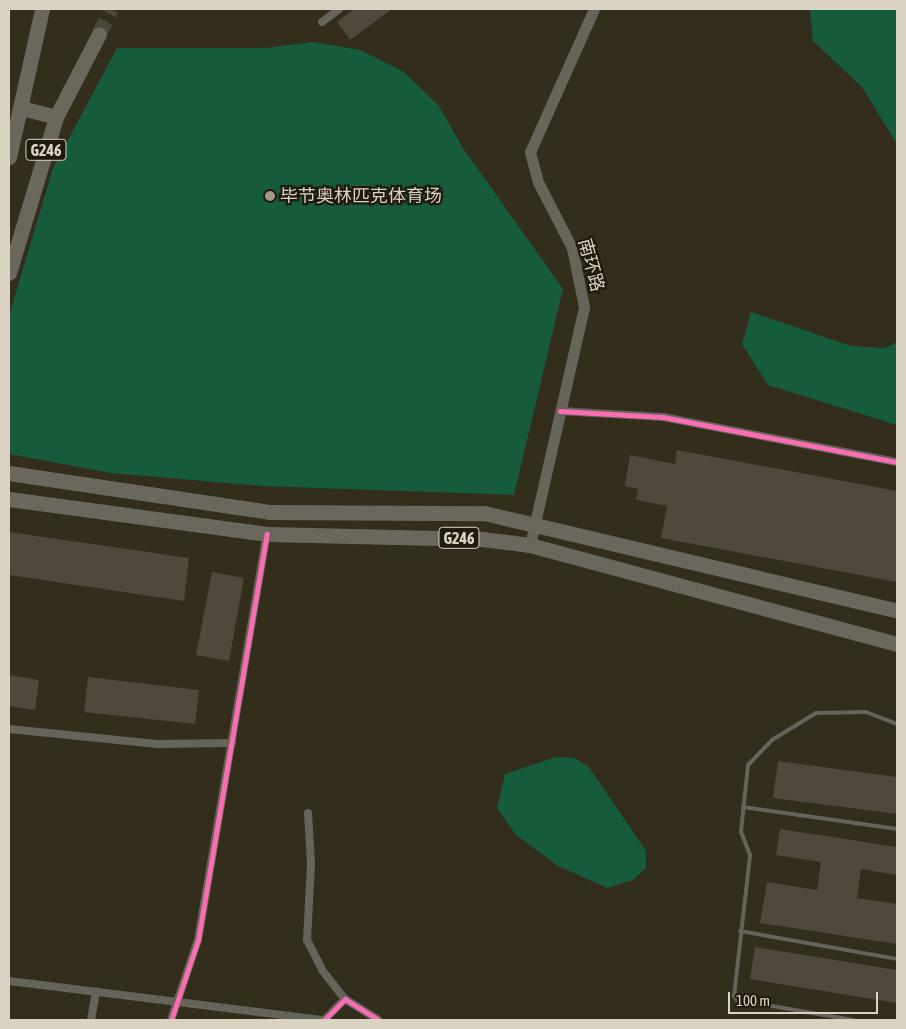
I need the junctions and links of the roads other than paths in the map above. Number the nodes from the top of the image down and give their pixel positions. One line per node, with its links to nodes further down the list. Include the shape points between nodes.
1 (42, 9): 6 (highway, G246)
2 (339, 9): 4 (street)
3 (594, 9): 10 (main road, 南环路, via 530,152 538,182 572,248 584,308)
4 (322, 22)
5 (99, 34): 7 (highway, G246)
6 (22, 108): 7 (highway); 8 (highway, G246)
7 (56, 117): 9 (highway, G246)
8 (9, 157)
9 (9, 273)
10 (560, 411): 11 (street, via 663,417); 14 (main road, 南环路)
11 (897, 462)
12 (9, 473): 14 (highway, G246, via 269,512 484,513)
13 (9, 499): 15 (highway, G246)
14 (535, 522): 16 (main road, 南环路); 17 (highway, G246)
15 (267, 534): 16 (highway, G246, via 482,539); 21 (street)
16 (530, 545): 18 (highway, G246)
17 (897, 611)
18 (897, 644)
19 (897, 724): 22 (lane, via 851,710 816,713 799,720 772,740 748,765)
20 (9, 729): 21 (street, via 157,744)
21 (232, 743): 30 (street, via 198,940)
22 (743, 807): 24 (lane); 25 (lane, via 741,832 750,855)
23 (308, 814): 29 (street, via 311,864 307,940 322,970)
24 (897, 828)
25 (740, 931): 26 (lane); 35 (lane, via 732,986 737,1000)
26 (897, 959)
27 (9, 981): 28 (street)
28 (96, 991): 30 (street); 31 (street)
29 (345, 999): 33 (street); 34 (street)
30 (177, 1001): 32 (street); 33 (street)
31 (91, 1020)
32 (171, 1020)
33 (323, 1020)
34 (378, 1020)
35 (853, 1020)

